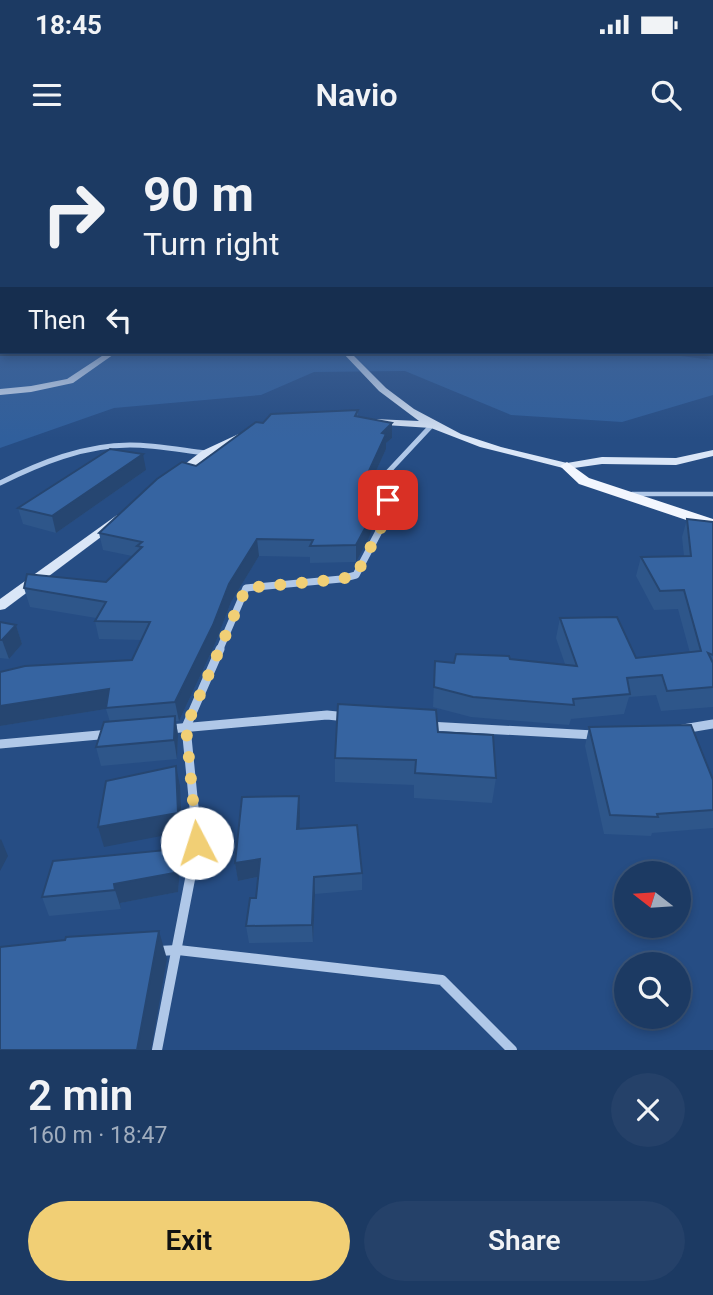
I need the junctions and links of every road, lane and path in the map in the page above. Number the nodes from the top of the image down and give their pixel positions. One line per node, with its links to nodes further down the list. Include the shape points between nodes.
1 (109, 354): 3 (street, via 71,381)
2 (348, 354): 5 (street, via 372,382)
3 (0, 392)
4 (363, 421): 5 (street)
5 (432, 425): 9 (street, via 458,437); 20 (street, via 375,486 388,500 386,518 356,575 246,588)
6 (257, 429): 7 (street)
7 (206, 453): 10 (street, via 128,445 37,464); 11 (street)
8 (713, 453): 9 (street, via 671,463 584,460)
9 (567, 466): 12 (main road, via 583,481)
10 (0, 483)
11 (163, 485)
12 (625, 494): 13 (lane); 15 (main road)
13 (713, 494)
14 (130, 509): 16 (street)
15 (713, 524)
16 (0, 606)
17 (354, 718): 20 (street, via 327,715)
18 (713, 724): 22 (street)
19 (422, 726): 24 (street)
20 (186, 727): 21 (street); 26 (street, via 197,843)
21 (160, 730)
22 (673, 731)
23 (120, 733): 25 (street)
24 (606, 736)
25 (0, 744)
26 (178, 950): 27 (street); 28 (street); 29 (street, via 442,980)
27 (150, 952)
28 (157, 1050)
29 (512, 1050)

